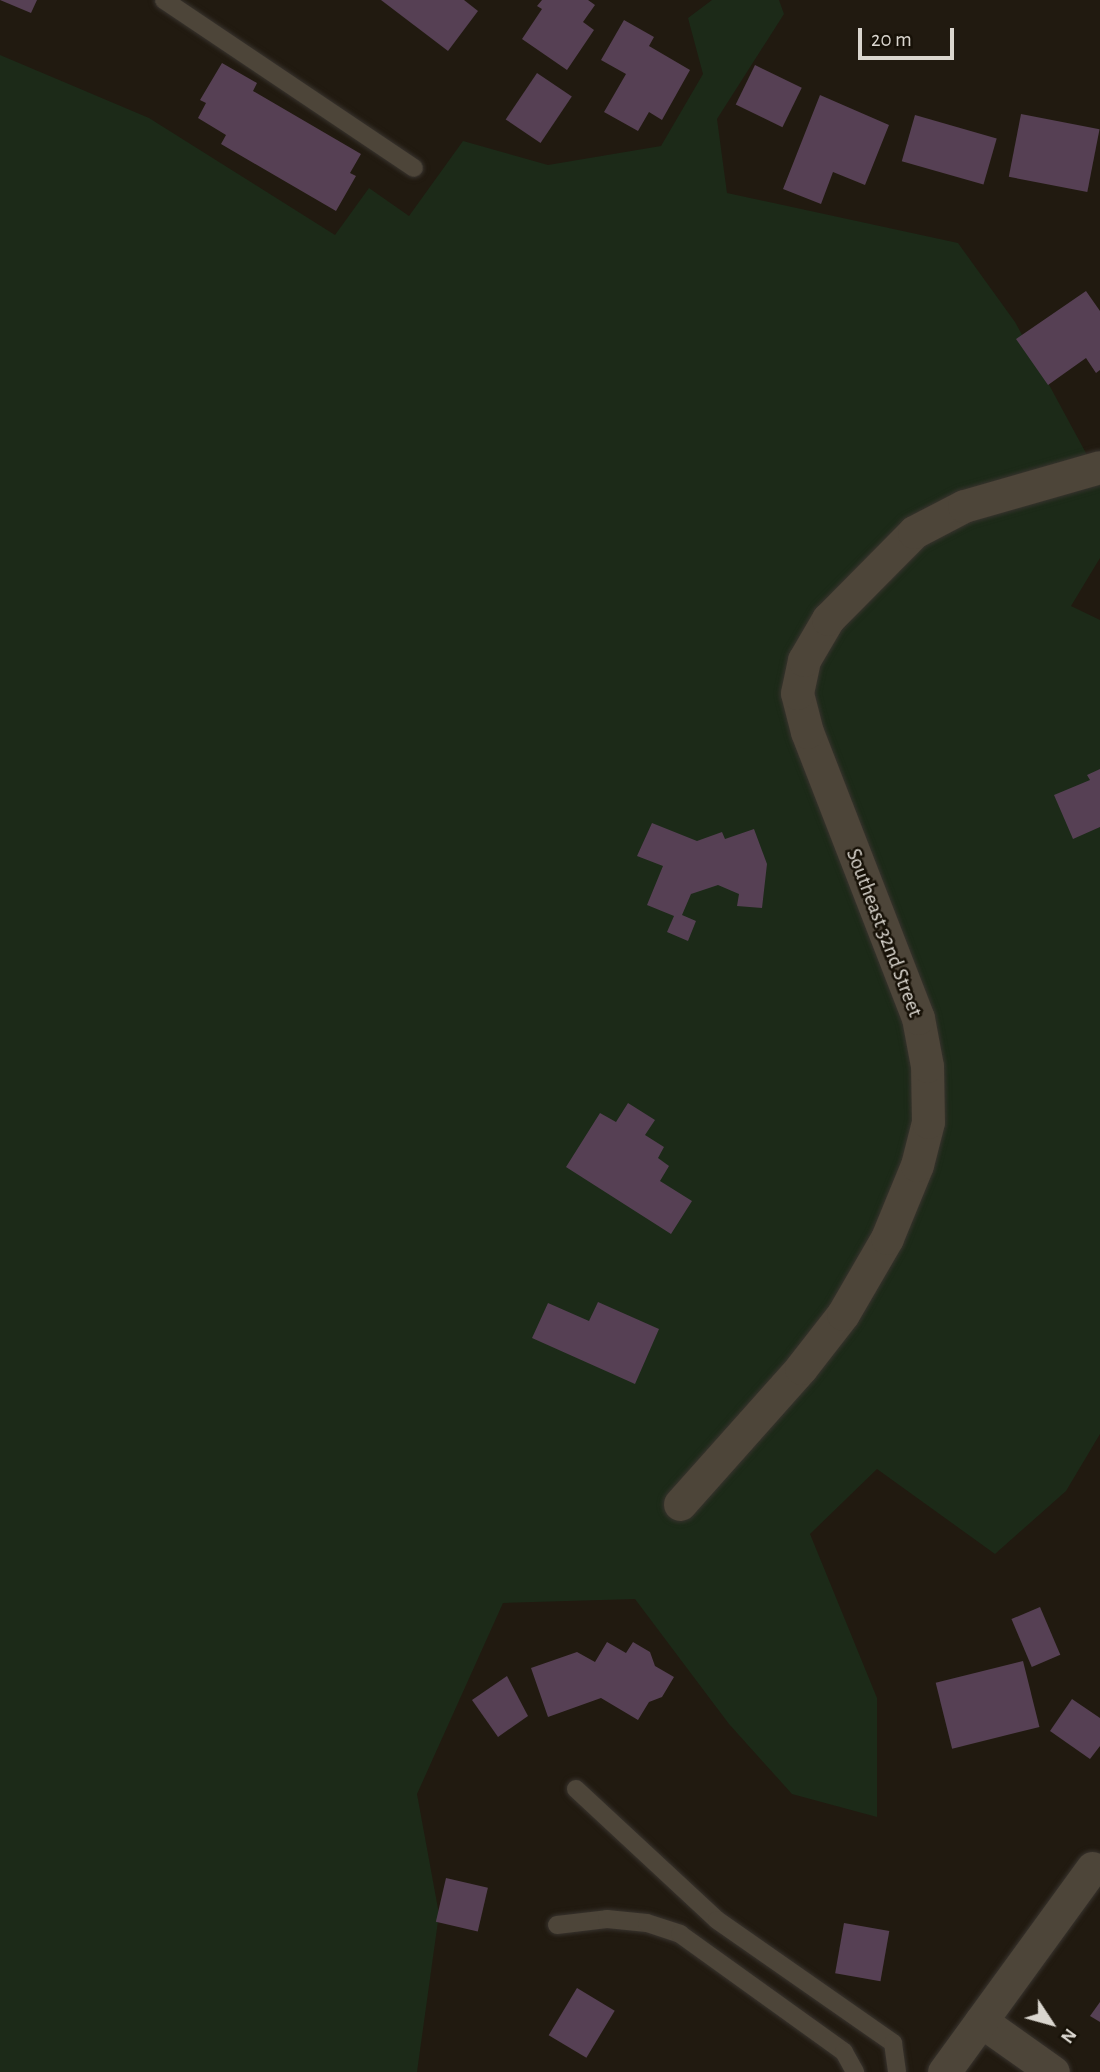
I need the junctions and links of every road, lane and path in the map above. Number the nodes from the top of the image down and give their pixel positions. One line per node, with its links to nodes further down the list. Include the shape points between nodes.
1 (164, 0): 2 (lane)
2 (414, 168)
3 (1100, 467): 4 (street, Southeast 32nd Street, via 964,506 914,532 828,619 804,660 797,693 807,732 918,1018 927,1066 928,1122 917,1165 887,1238 843,1314)
4 (680, 1504)
5 (576, 1789): 10 (lane, via 717,1920 893,2043)
6 (1092, 1868): 8 (street)
7 (557, 1925): 9 (lane, via 607,1919 647,1923 680,1934 844,2052)
8 (981, 2021): 11 (street); 12 (street)
9 (855, 2072)
10 (897, 2072)
11 (944, 2072)
12 (1053, 2072)

